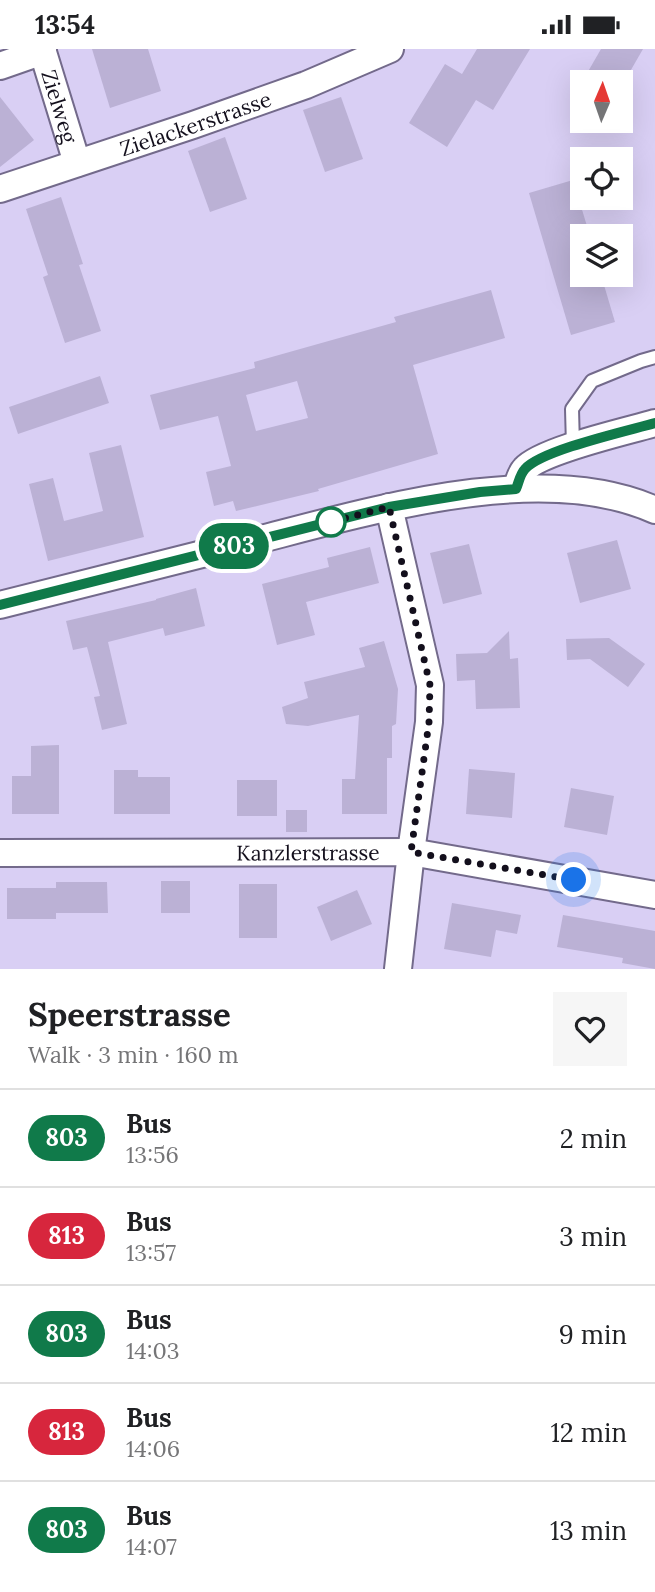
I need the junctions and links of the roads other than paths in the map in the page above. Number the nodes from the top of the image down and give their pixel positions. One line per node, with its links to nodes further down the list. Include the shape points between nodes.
1 (390, 49): 4 (street, Zielackerstrasse, via 306,85)
2 (42, 50): 3 (street); 4 (street, Zielweg)
3 (0, 66)
4 (77, 163): 5 (street, Zielackerstrasse)
5 (0, 189)
6 (655, 357): 8 (lane, via 592,381 572,409)
7 (655, 423): 8 (street)
8 (573, 447): 9 (street, via 531,464)
9 (516, 489): 10 (street); 11 (street, via 560,488)
10 (389, 507): 12 (street); 13 (street, via 430,685)
11 (655, 510)
12 (0, 605)
13 (411, 852): 14 (street, Kanzlerstrasse); 15 (street, Kanzlerstrasse); 16 (street)
14 (0, 853)
15 (655, 895)
16 (398, 969)

